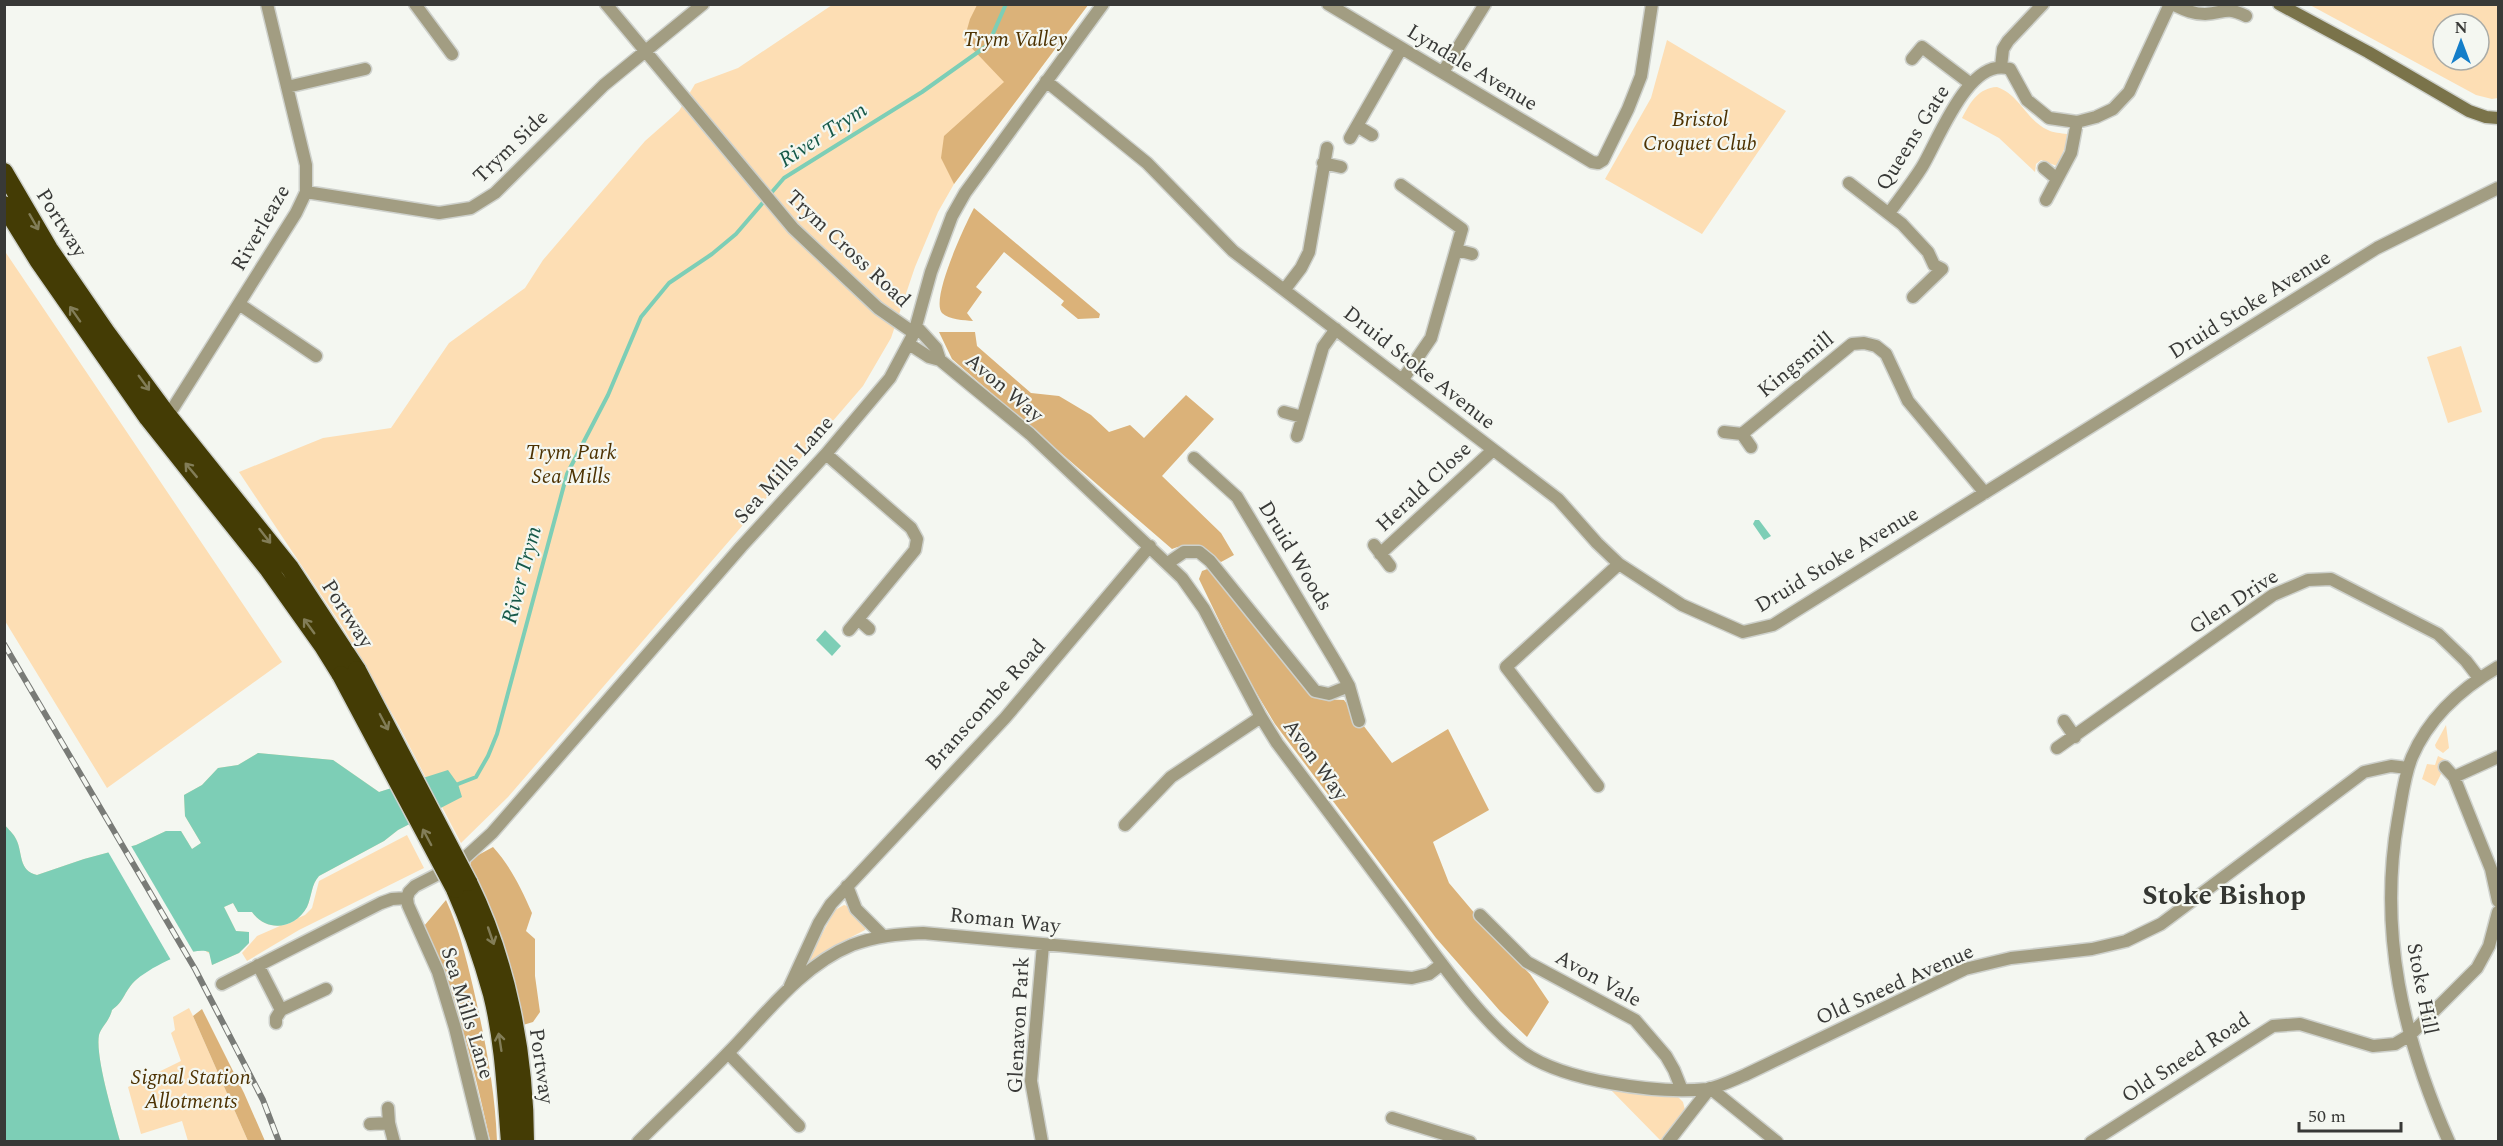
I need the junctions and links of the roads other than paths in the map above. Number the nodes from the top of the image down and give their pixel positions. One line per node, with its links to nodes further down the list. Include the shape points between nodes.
1 (267, 4): 22 (street, Riverleaze)
2 (415, 4): 15 (street)
3 (606, 4): 14 (street, Trym Cross Road)
4 (703, 4): 14 (street, Trym Side)
5 (1103, 4): 20 (street, Sea Mills Lane)
6 (1652, 4): 19 (street, Lyndale Avenue, via 1641,76 1603,160 1598,163)
7 (2043, 4): 17 (street, via 2008,41)
8 (2171, 4): 12 (street, via 2190,13 2233,9); 24 (street, via 2128,92 2113,109)
9 (2280, 4): 23 (main road, via 2469,111)
10 (1334, 6): 13 (street, Lyndale Avenue)
11 (1479, 6): 19 (street)
12 (2246, 16)
13 (1401, 49): 19 (street, Lyndale Avenue); 25 (street)
14 (644, 52): 37 (street, Trym Side, via 604,85 495,193 471,208 439,213); 47 (street, Trym Cross Road, via 793,228 878,308)
15 (452, 54)
16 (1912, 59): 21 (street, Queens Gate, via 1922,47)
17 (2001, 67): 21 (street, Queens Gate); 24 (street, via 2013,72 2027,100 2049,118)
18 (365, 69): 22 (street)
19 (1443, 72)
20 (1046, 81): 43 (street, Druid Stoke Avenue, via 1147,163 1233,251); 47 (street, Sea Mills Lane, via 952,216)
21 (1971, 84): 40 (street, Queens Gate, via 1958,100 1921,169)
22 (287, 87): 37 (street, Riverleaze, via 306,165)
23 (2499, 118)
24 (2077, 122): 33 (street, via 2071,153)
25 (1357, 126): 26 (street); 27 (street)
26 (1372, 135)
27 (1350, 138)
28 (1327, 148): 29 (street)
29 (1323, 163): 30 (street); 43 (street, via 1308,252)
30 (1341, 167)
31 (2044, 168): 33 (street)
32 (4, 172): 52 (highway, Portway, one-way to 52, via 49,249)
33 (2057, 179): 38 (street)
34 (1849, 183): 40 (street, Queens Gate)
35 (1401, 185): 41 (street, via 1462,229)
36 (2499, 188): 61 (street, Druid Stoke Avenue, via 2376,248)
37 (306, 192): 45 (street, Riverleaze)
38 (2046, 200)
39 (4, 205): 70 (highway, Portway, one-way to 39, via 323,646 269,570 148,418)
40 (1889, 213): 44 (street, Queens Gate, via 1928,252 1934,265 1942,269)
41 (1457, 250): 42 (street); 50 (street, via 1431,338)
42 (1472, 254)
43 (1285, 289): 46 (street, Druid Stoke Avenue)
44 (1913, 297)
45 (238, 304): 48 (street); 52 (street, Riverleaze)
46 (1336, 329): 50 (street, Druid Stoke Avenue); 53 (street, via 1323,347)
47 (913, 334): 49 (street, Avon Way, via 929,357); 49 (street, Avon Way, via 936,348); 59 (street, Sea Mills Lane, via 890,378)
48 (316, 356)
49 (940, 360): 62 (street, Avon Way, via 1030,434)
50 (1402, 379): 58 (street, Druid Stoke Avenue)
51 (1284, 412): 53 (street)
52 (168, 416): 70 (highway, Portway, one-way to 70, via 290,568)
53 (1302, 417): 56 (street)
54 (1724, 432): 55 (street)
55 (1742, 434): 57 (street); 61 (street, Kingsmill, via 1852,344 1864,343 1886,354 1908,400)
56 (1297, 436)
57 (1751, 447)
58 (1493, 450): 64 (street, Druid Stoke Avenue, via 1557,499); 65 (street, Herald Close, via 1377,549)
59 (826, 454): 66 (street, via 911,528 917,539 915,550); 86 (street, Sea Mills Lane, via 492,833 458,864 415,886)
60 (1194, 458): 72 (street, Druid Woods, via 1238,497)
61 (1985, 493): 64 (street, Druid Stoke Avenue, via 1773,625 1757,630 1743,632 1682,605)
62 (1150, 546): 63 (street, Avon Way); 85 (street, Branscombe Road, via 1005,718)
63 (1168, 563): 72 (street, via 1184,552 1199,552 1315,691 1329,694); 73 (street, Avon Way, via 1204,609)
64 (1619, 564): 82 (street, via 1506,666)
65 (1390, 566)
66 (858, 619): 67 (street); 68 (street)
67 (869, 629)
68 (849, 630)
69 (2499, 667): 71 (street, Stoke Hill)
70 (349, 672): 84 (highway, Portway, bridge)
71 (2479, 678): 76 (street, Glen Drive, via 2438,634 2331,579 2308,579 2273,595); 80 (street, Stoke Hill, via 2434,719)
72 (1349, 686): 74 (street, Druid Woods)
73 (1261, 717): 83 (street, via 1171,777); 92 (street, Avon Way)
74 (1359, 721)
75 (2064, 721): 76 (street)
76 (2075, 737): 77 (street, Glen Drive)
77 (2057, 748)
78 (2499, 757): 81 (street)
79 (2445, 767): 81 (street)
80 (2408, 768): 99 (street, Stoke Hill, via 2390,896 2399,994); 101 (street, Old Sneed Avenue, via 2391,766 2364,772 2161,924 2126,941 1965,969)
81 (2454, 777): 87 (street, via 2491,869)
82 (1598, 786)
83 (1125, 825)
84 (462, 886): 110 (highway, Portway, one-way to 84, via 492,996); 111 (highway, Portway, one-way to 111, via 492,936 506,991 521,1070)
85 (847, 886): 90 (street, via 856,909); 96 (street, Branscombe Road, via 819,923)
86 (407, 898): 93 (street, Sea Mills Lane, via 381,903); 109 (street, Sea Mills Lane, via 452,1016)
87 (2499, 901)
88 (2499, 912): 99 (street, via 2489,946 2477,968)
89 (1480, 915): 102 (street, Avon Vale, via 1527,963 1635,1020 1666,1056)
90 (882, 935): 91 (street, Roman Way, via 923,933); 96 (street, Roman Way, via 820,963)
91 (1043, 945): 92 (street, Roman Way, via 1412,978 1430,974); 113 (street, Glenavon Park, via 1031,1081)
92 (1442, 964): 102 (street, Avon Way, via 1494,1026 1537,1060 1595,1080)
93 (258, 965): 94 (street, Sea Mills Lane); 97 (street)
94 (222, 984)
95 (326, 989): 97 (street)
96 (789, 989): 100 (street, Roman Way)
97 (282, 1010): 98 (street)
98 (276, 1023)
99 (2410, 1035): 117 (street, Old Sneed Road, via 2395,1044 2373,1046 2300,1024 2273,1026); 118 (street, Stoke Hill)
100 (728, 1053): 107 (street); 112 (street, Roman Way)
101 (1710, 1089): 102 (street, Avon Way); 115 (street); 116 (street)
102 (1682, 1090)
103 (388, 1108): 105 (street)
104 (1392, 1118): 114 (street)
105 (389, 1123): 106 (street); 108 (street)
106 (370, 1124)
107 (799, 1126)
108 (394, 1142)
109 (483, 1142)
110 (510, 1142)
111 (525, 1142)
112 (638, 1142)
113 (1042, 1142)
114 (1470, 1142)
115 (1668, 1142)
116 (1777, 1142)
117 (2091, 1142)
118 (2449, 1142)

